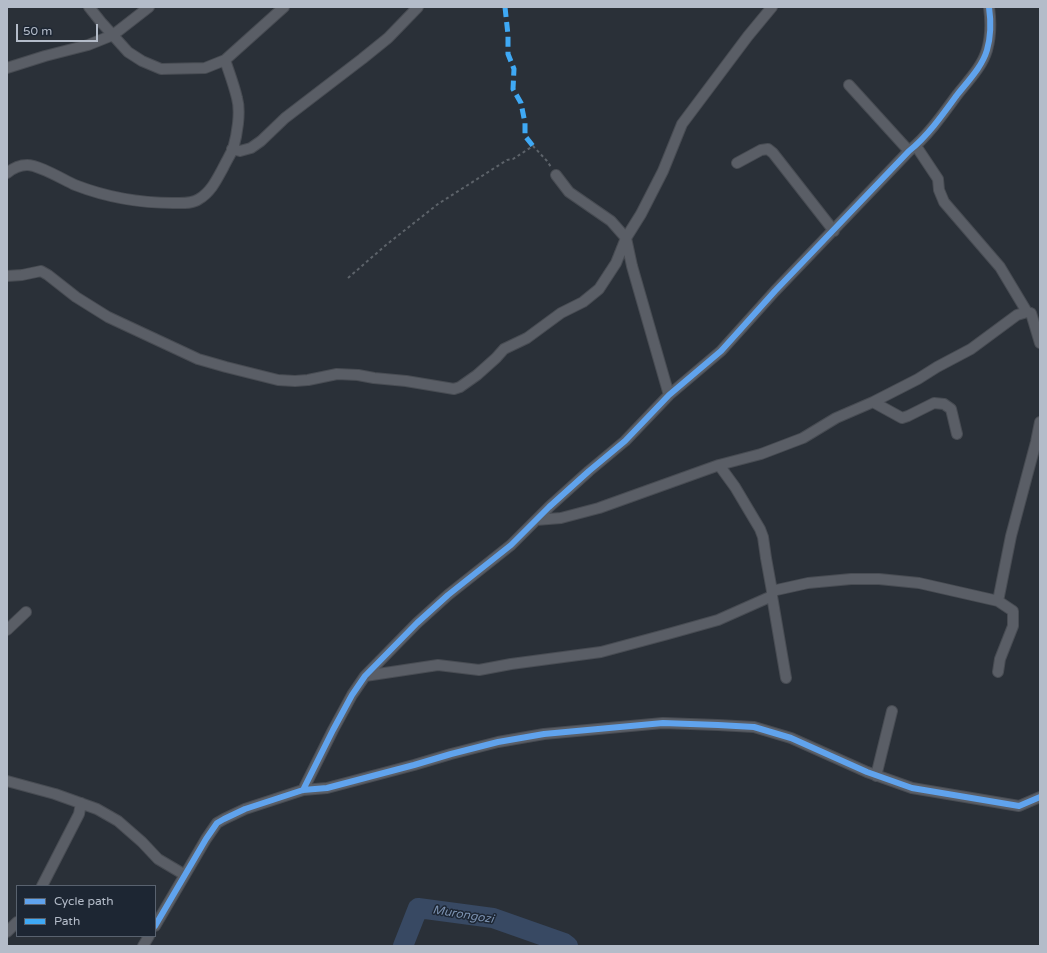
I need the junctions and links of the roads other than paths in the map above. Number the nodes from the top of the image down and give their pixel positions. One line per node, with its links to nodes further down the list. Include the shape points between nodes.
1 (89, 7): 7 (street)
2 (150, 7): 7 (street)
3 (284, 7): 8 (street)
4 (418, 7): 12 (street, via 388,38 285,118 256,145 240,151)
5 (772, 7): 17 (street, via 682,124 663,171)
6 (989, 7): 11 (street, via 990,30 987,50 978,69)
7 (113, 35): 8 (street, via 128,52 160,69 204,68); 9 (street, via 88,45)
8 (225, 60): 12 (street, via 239,108)
9 (7, 68)
10 (849, 85): 11 (street)
11 (913, 148): 16 (street); 19 (street, via 938,179 944,202 1000,267)
12 (232, 149): 14 (street, via 208,192 189,203 123,199 96,192 26,165)
13 (737, 163): 16 (street, via 768,149)
14 (7, 173)
15 (556, 175): 17 (street, via 570,192 611,221)
16 (834, 230): 21 (street, via 721,351)
17 (626, 238): 18 (street, via 616,263 599,289 527,338 504,348 478,375 454,389 358,375 337,374 308,380 278,380 226,367 198,359 108,317 41,271); 21 (street)
18 (7, 276)
19 (1027, 312): 20 (street, via 1031,313); 22 (street, via 1017,315 971,349)
20 (1040, 343)
21 (669, 395): 26 (street, via 625,441)
22 (873, 402): 24 (street, via 902,418 934,403 944,404 950,409); 25 (street, via 836,418 802,438 761,454)
23 (1040, 422): 28 (street, via 1011,536)
24 (957, 434)
25 (719, 465): 26 (street, via 599,508 561,518); 27 (street, via 760,528)
26 (536, 520): 32 (street, via 511,545 417,623)
27 (772, 593): 28 (street, via 808,583 879,579 919,583); 32 (street, via 718,620 601,652 479,670 438,665); 33 (street)
28 (998, 601): 31 (street, via 1013,611 1013,626 1000,659)
29 (26, 612): 30 (street)
30 (7, 630)
31 (998, 672)
32 (365, 676): 37 (street, via 333,730)
33 (786, 678)
34 (892, 711): 35 (street)
35 (876, 776): 37 (street, via 791,738 754,728 663,723 544,734 498,742 326,788); 38 (street, via 912,788 1019,806)
36 (7, 781): 39 (street)
37 (303, 790): 40 (street, via 245,809 217,823)
38 (1040, 797)
39 (81, 803): 40 (street, via 118,821 158,859); 41 (street, via 79,814)
40 (185, 875): 43 (street)
41 (43, 885)
42 (16, 923): 44 (street)
43 (156, 924)
44 (7, 932)
45 (148, 937): 46 (street)
46 (143, 946)

